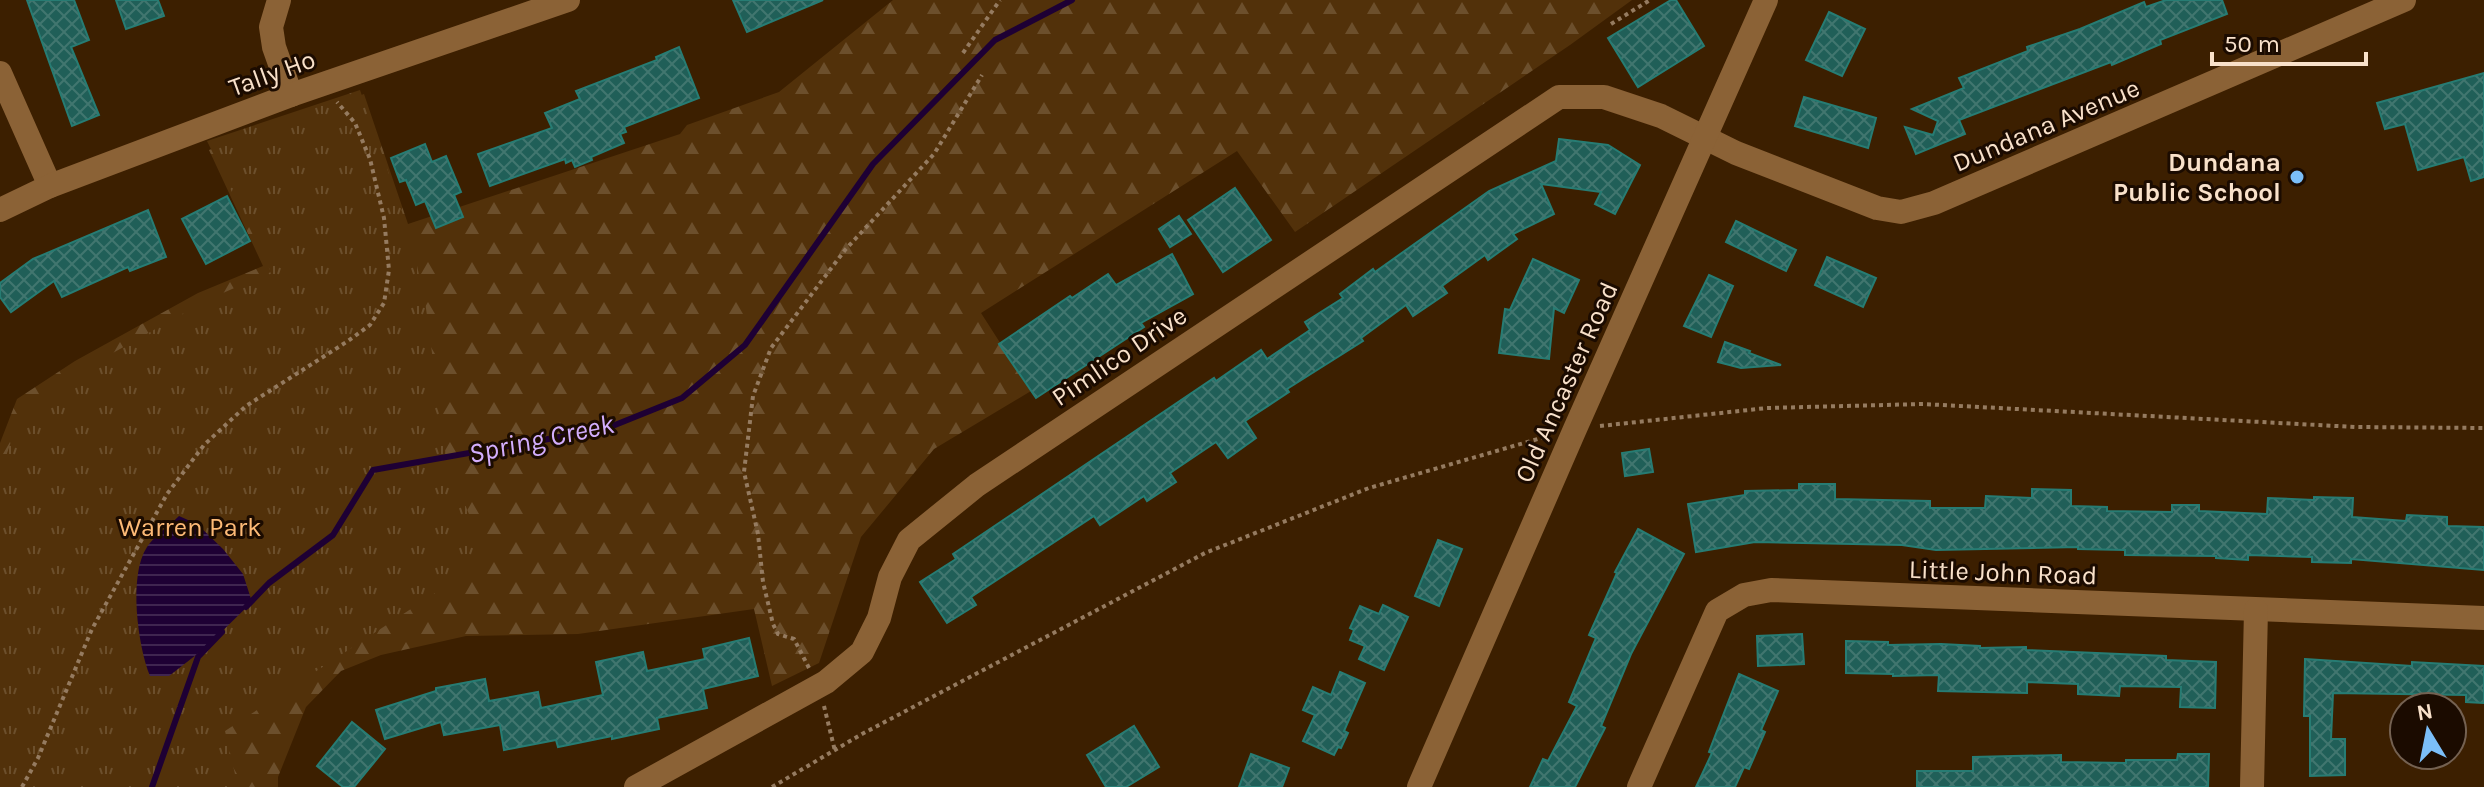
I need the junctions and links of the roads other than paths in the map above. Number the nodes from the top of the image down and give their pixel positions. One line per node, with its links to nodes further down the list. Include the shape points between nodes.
1 (279, 0): 6 (street, via 271,27)
2 (568, 0): 6 (street, Tally Ho)
3 (1766, 0): 7 (street, Old Ancaster Road)
4 (2404, 0): 7 (street, Dundana Avenue, via 1934,203 1901,212 1877,208)
5 (0, 73): 8 (street)
6 (291, 95): 8 (street, Tally Ho)
7 (1705, 138): 12 (street, Pimlico Drive, via 1604,97 1559,97 977,485 909,540 862,652 817,687); 13 (street, Old Ancaster Road)
8 (50, 186): 9 (street, Tally Ho)
9 (0, 210)
10 (2256, 610): 11 (street, Little John Road); 14 (street, Little John Road, via 1771,590 1744,595 1717,611); 15 (street)
11 (2484, 618)
12 (636, 787)
13 (1419, 787)
14 (1639, 787)
15 (2252, 787)

